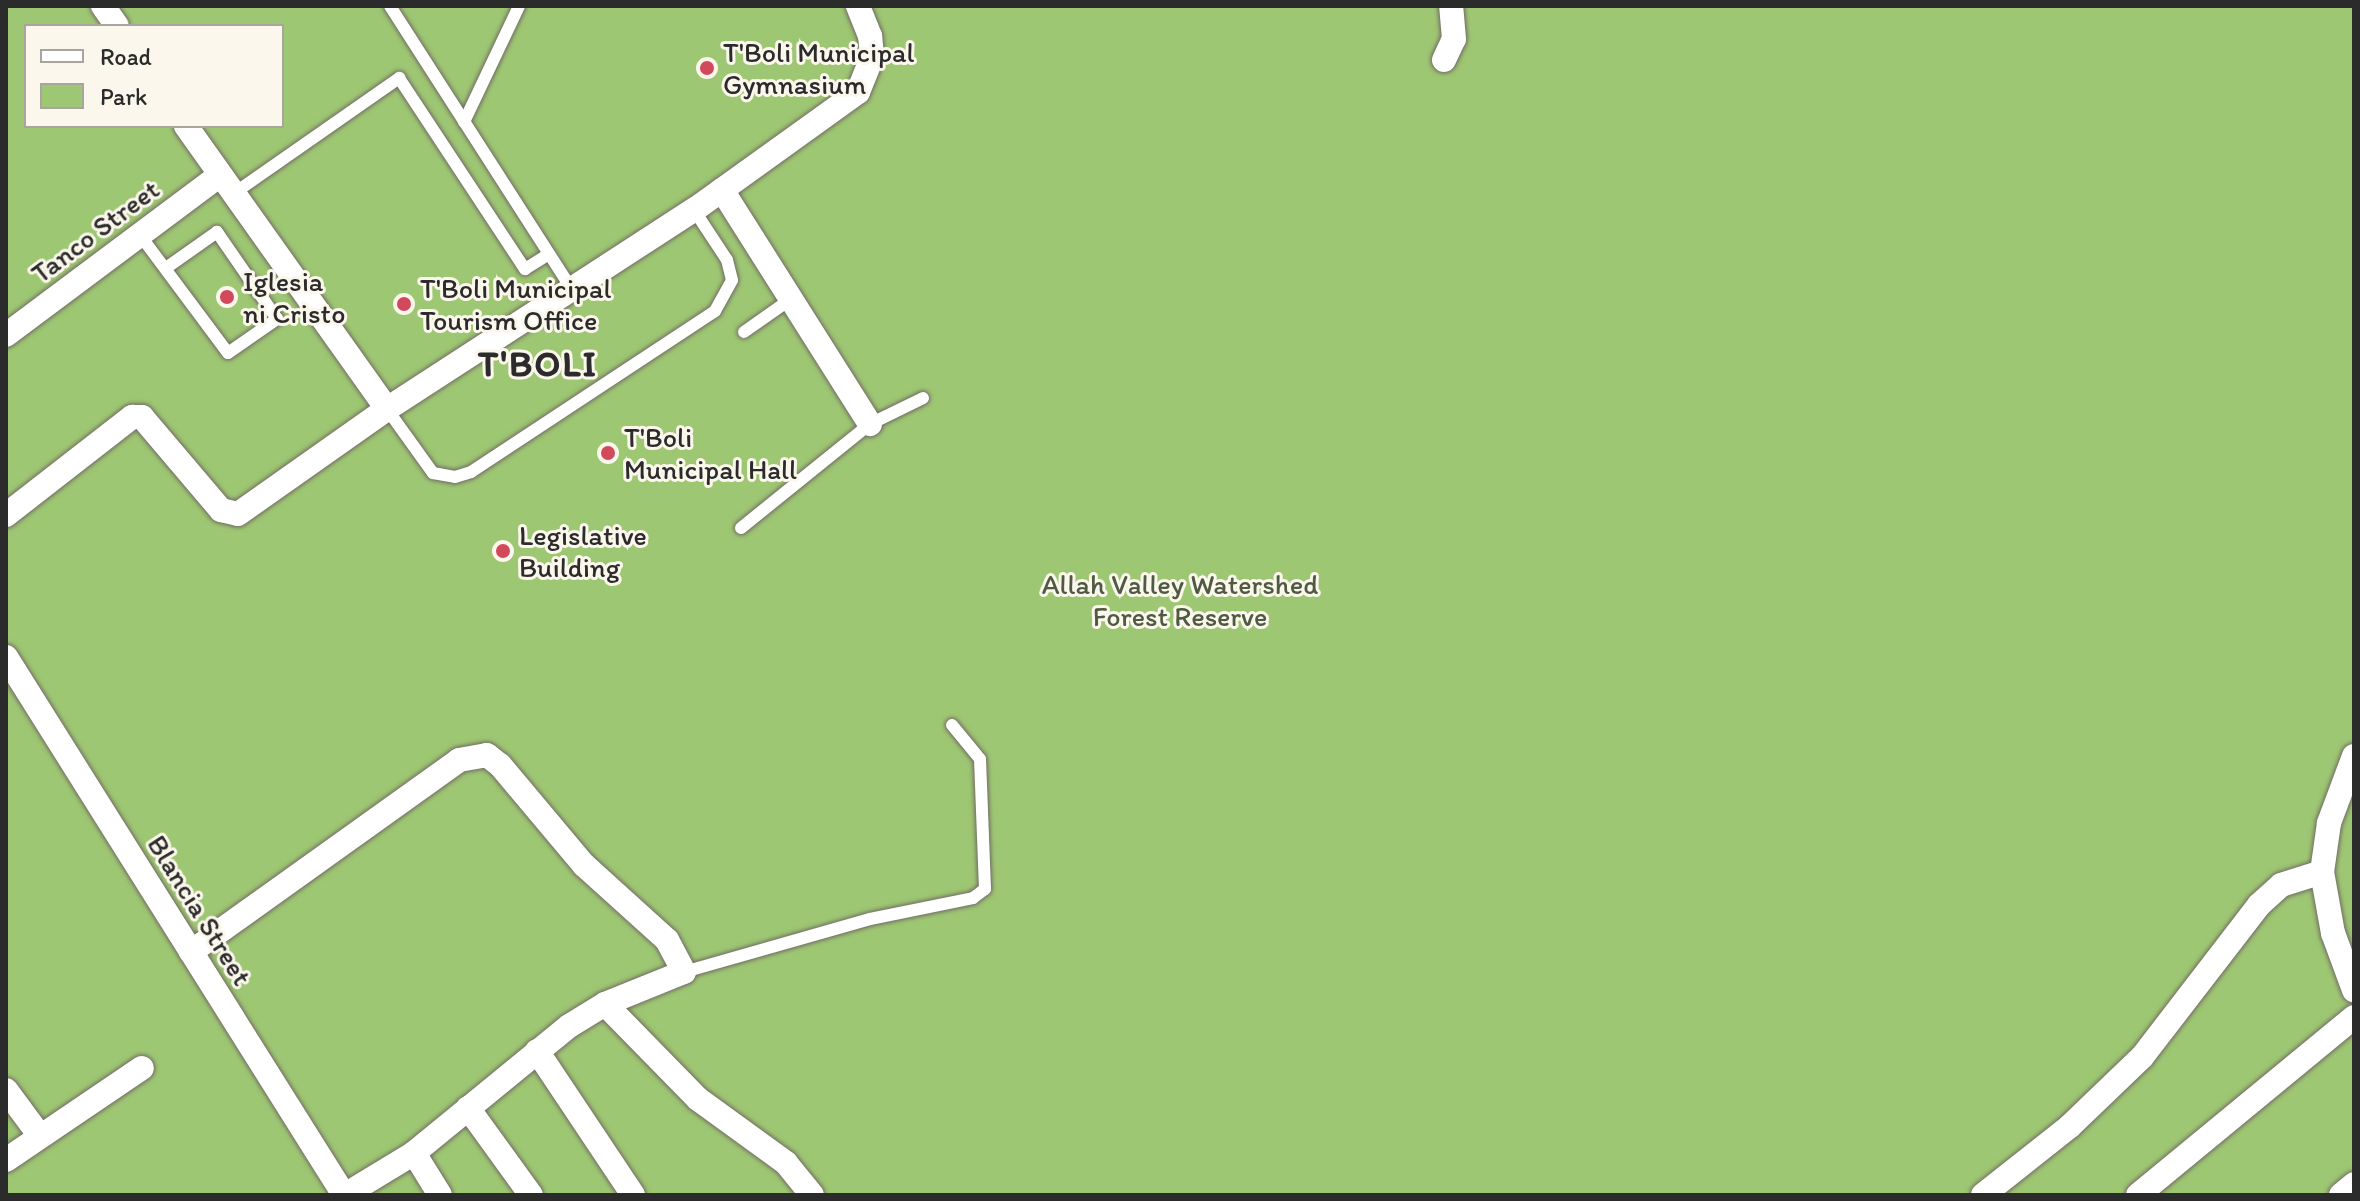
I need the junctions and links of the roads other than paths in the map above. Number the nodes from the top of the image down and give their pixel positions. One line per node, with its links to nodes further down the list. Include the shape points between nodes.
1 (103, 6): 6 (street)
2 (390, 6): 8 (lane)
3 (519, 6): 8 (lane)
4 (858, 6): 11 (street, via 872,57 858,92)
5 (1451, 6): 7 (street, via 1454,39)
6 (116, 24)
7 (1444, 60)
8 (464, 122): 14 (lane)
9 (187, 128): 10 (street)
10 (226, 185): 13 (street, Tanco Street); 14 (lane, via 399,78 525,269); 21 (street)
11 (722, 190): 12 (street); 17 (street)
12 (694, 210): 16 (street); 21 (lane, via 727,260 732,280 715,311 484,464 455,477 433,473)
13 (140, 235): 15 (lane); 19 (street, Tanco Street)
14 (549, 254): 16 (lane)
15 (166, 268): 15 (lane, via 228,353 277,319 217,232)
16 (572, 289): 21 (street)
17 (791, 299): 18 (lane); 22 (street)
18 (744, 332)
19 (6, 335)
20 (923, 398): 22 (lane)
21 (387, 409): 23 (street, via 238,514 221,510 142,417 132,417)
22 (870, 424): 24 (lane)
23 (6, 515)
24 (741, 528)
25 (6, 657): 29 (street, Blancia Street)
26 (952, 725): 30 (lane, via 970,740 980,759 985,889 973,898 870,919)
27 (2354, 756): 28 (street, via 2329,823)
28 (2322, 872): 31 (street, via 2333,933); 47 (street, via 2281,885 2259,905 2142,1057 2070,1126)
29 (191, 952): 30 (street, via 450,767 487,755 611,893 667,940); 42 (street, Blancia Street)
30 (684, 972): 32 (street)
31 (2354, 990)
32 (605, 1004): 34 (street); 46 (street, via 698,1099 786,1163)
33 (2354, 1017): 48 (street)
34 (537, 1051): 37 (street); 45 (street)
35 (142, 1068): 38 (street)
36 (6, 1090): 38 (street)
37 (468, 1108): 39 (street); 44 (street)
38 (40, 1136): 40 (street)
39 (414, 1153): 42 (street); 43 (street)
40 (6, 1160)
41 (2354, 1184): 49 (street)
42 (334, 1190)
43 (440, 1195)
44 (531, 1195)
45 (633, 1195)
46 (812, 1195)
47 (1983, 1195)
48 (2138, 1195)
49 (2341, 1195)

